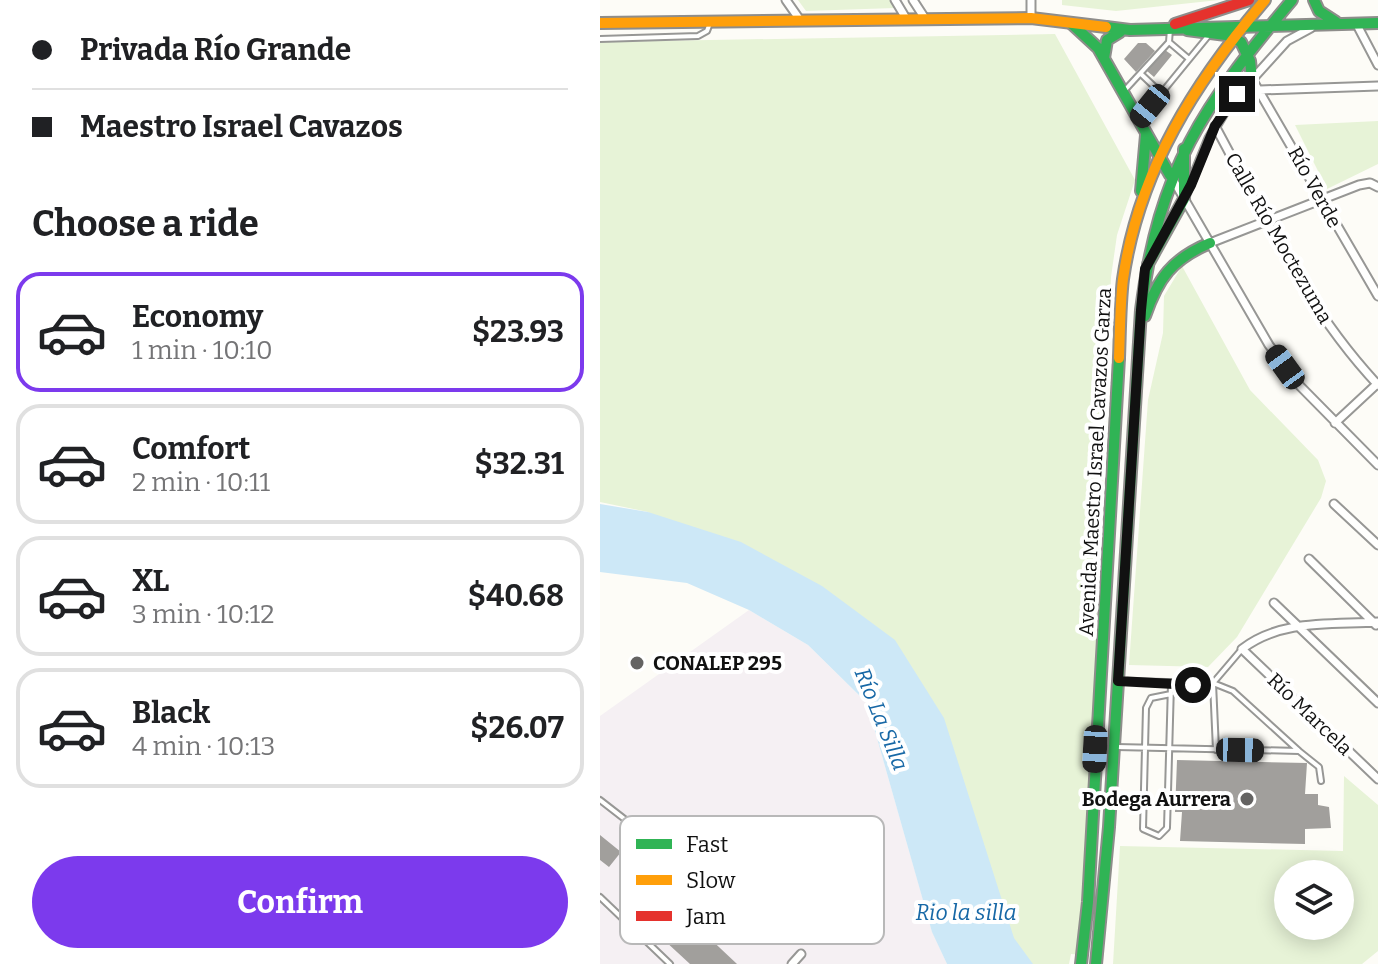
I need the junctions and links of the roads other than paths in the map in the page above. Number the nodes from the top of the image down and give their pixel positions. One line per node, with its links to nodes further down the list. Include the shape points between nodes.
1 (786, 0): 10 (street)
2 (895, 0): 11 (street)
3 (913, 0): 12 (street)
4 (1031, 0): 9 (street)
5 (1249, 0): 22 (main road)
6 (1265, 0): 21 (main road, Avenida Maestro Israel Cavazos Garza)
7 (1292, 0): 16 (main road, Avenida Maestro Israel Cavazos Garza)
8 (1314, 0): 18 (main road, via 1319,11)
9 (1031, 18): 12 (main road); 15 (main road)
10 (800, 20): 11 (main road); 13 (main road)
11 (907, 20): 12 (main road)
12 (926, 20)
13 (711, 22): 14 (main road); 26 (lane, via 698,36)
14 (600, 23)
15 (1071, 23): 23 (main road); 29 (main road)
16 (1272, 23): 17 (main road); 21 (main road); 28 (main road, Avenida Maestro Israel Cavazos Garza)
17 (1320, 23): 18 (main road); 33 (street, via 1287,41)
18 (1338, 23): 19 (main road)
19 (1356, 23): 20 (main road); 31 (street)
20 (1378, 23)
21 (1244, 24): 22 (main road); 25 (main road, Avenida Maestro Israel Cavazos Garza)
22 (1174, 26): 23 (main road); 24 (main road); 27 (lane)
23 (1130, 30): 29 (main road, via 1110,37)
24 (1210, 34): 25 (main road); 30 (lane)
25 (1233, 37): 28 (main road); 41 (main road, Avenida Maestro Israel Cavazos Garza)
26 (600, 39)
27 (1169, 42): 30 (lane); 32 (lane)
28 (1250, 50): 33 (main road); 40 (main road, Avenida Maestro Israel Cavazos Garza)
29 (1104, 58): 36 (main road)
30 (1189, 59): 37 (lane)
31 (1378, 65)
32 (1141, 74): 36 (lane); 37 (lane)
33 (1252, 79): 35 (street, Río Verde); 39 (street)
34 (1378, 86): 35 (street)
35 (1260, 90): 48 (street, Río Verde)
36 (1124, 92): 38 (main road)
37 (1161, 93): 38 (lane)
38 (1142, 125): 41 (main road); 43 (main road); 46 (main road)
39 (1215, 126): 47 (street); 49 (street, Calle Río Moctezuma)
40 (1191, 130): 41 (main road); 42 (main road, Avenida Maestro Israel Cavazos Garza)
41 (1164, 139): 43 (main road, Avenida Maestro Israel Cavazos Garza)
42 (1184, 143): 44 (main road, Avenida Maestro Israel Cavazos Garza); 47 (main road)
43 (1157, 152): 44 (main road); 46 (main road, Avenida Maestro Israel Cavazos Garza)
44 (1170, 175): 47 (street); 51 (main road, Avenida Maestro Israel Cavazos Garza)
45 (1377, 186): 48 (street, via 1364,183)
46 (1142, 197): 58 (main road, Avenida Maestro Israel Cavazos Garza, via 1123,280)
47 (1184, 199): 50 (street); 51 (main road)
48 (1322, 200): 49 (street); 52 (street, Río Verde)
49 (1267, 222): 50 (street); 54 (street, Calle Río Moctezuma, via 1328,325)
50 (1210, 243): 53 (main road, via 1167,266); 55 (street, via 1269,345)
51 (1145, 269): 53 (main road, Avenida Maestro Israel Cavazos Garza)
52 (1378, 296)
53 (1140, 329): 60 (main road, Avenida Maestro Israel Cavazos Garza)
54 (1378, 384): 55 (street)
55 (1335, 423): 56 (street)
56 (1378, 465)
57 (1334, 504): 59 (street)
58 (1109, 519): 60 (main road, via 1121,527); 80 (main road, Avenida Maestro Israel Cavazos Garza)
59 (1378, 545)
60 (1125, 557): 66 (main road, Avenida Maestro Israel Cavazos Garza)
61 (1309, 559): 63 (street)
62 (1274, 603): 64 (street)
63 (1377, 624): 64 (street)
64 (1296, 626): 65 (street, via 1264,635); 70 (street)
65 (1242, 649): 67 (lane); 76 (street, Río Marcela)
66 (1118, 681): 68 (lane); 71 (main road, Avenida Maestro Israel Cavazos Garza)
67 (1213, 683): 68 (lane); 74 (lane); 75 (lane, via 1233,691)
68 (1171, 684): 69 (lane)
69 (1171, 694): 72 (lane, via 1147,703); 73 (lane)
70 (1378, 703)
71 (1114, 747): 72 (lane); 81 (main road, Avenida Maestro Israel Cavazos Garza)
72 (1144, 748): 73 (lane); 73 (lane, via 1143,829 1159,836 1167,828)
73 (1169, 748): 74 (lane)
74 (1216, 750): 75 (lane)
75 (1299, 751): 77 (lane, via 1319,767)
76 (1378, 779)
77 (1321, 781)
78 (600, 800): 79 (lane)
79 (621, 816)
80 (1091, 836): 81 (main road, via 1096,855); 88 (main road, Avenida Maestro Israel Cavazos Garza)
81 (1106, 861): 89 (main road, Avenida Maestro Israel Cavazos Garza)
82 (600, 897): 83 (lane)
83 (620, 916)
84 (649, 944): 86 (lane)
85 (801, 954): 87 (street)
86 (670, 964)
87 (792, 964)
88 (1081, 964)
89 (1096, 964)

